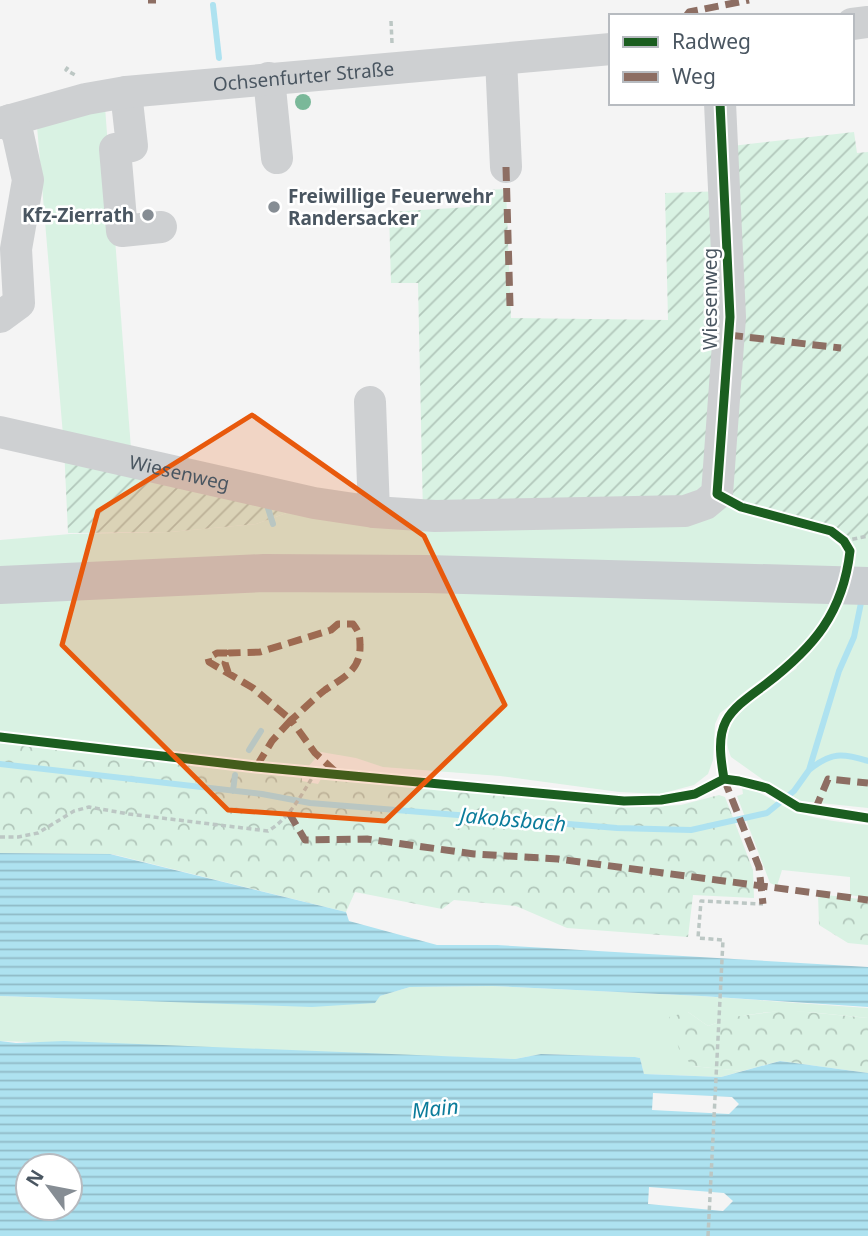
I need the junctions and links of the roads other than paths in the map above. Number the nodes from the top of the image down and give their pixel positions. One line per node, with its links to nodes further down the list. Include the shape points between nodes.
1 (609, 49): 2 (street, Ochsenfurter Straße)
2 (501, 60): 3 (street, Ochsenfurter Straße); 8 (street)
3 (269, 78): 4 (street, Ochsenfurter Straße); 7 (street)
4 (126, 92): 6 (street, Ochsenfurter Straße); 9 (street, via 132,146 115,149 122,231)
5 (720, 105): 13 (street, Wiesenweg, via 729,335 717,494 685,512 435,516)
6 (5, 122): 10 (street, via 18,135 28,180 16,249 19,303)
7 (277, 158)
8 (506, 167)
9 (161, 227)
10 (0, 317)
11 (370, 402): 13 (street)
12 (0, 432): 13 (street, Wiesenweg, via 314,503)
13 (374, 512)
14 (0, 585): 15 (main road, via 264,573)
15 (868, 586)

